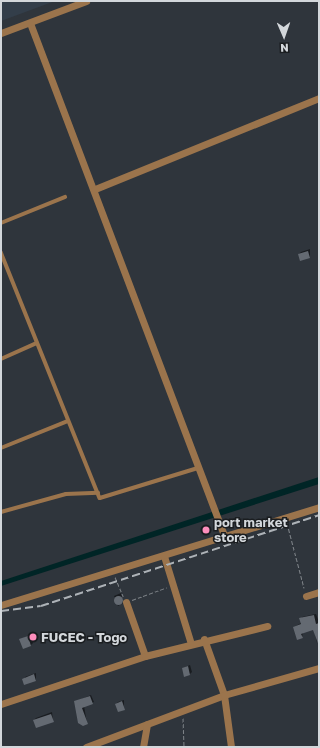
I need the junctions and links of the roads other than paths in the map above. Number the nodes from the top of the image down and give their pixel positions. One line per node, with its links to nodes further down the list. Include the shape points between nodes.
1 (86, 1): 2 (street)
2 (30, 22): 3 (street); 5 (street)
3 (1, 33)
4 (319, 98): 5 (street)
5 (95, 189): 13 (street)
6 (65, 197): 7 (lane)
7 (1, 222)
8 (1, 252): 9 (lane)
9 (37, 343): 10 (lane); 11 (lane)
10 (1, 359)
11 (68, 421): 12 (lane); 14 (lane)
12 (1, 448)
13 (198, 468): 14 (lane, via 101,498); 17 (street)
14 (98, 493): 16 (lane, via 66,494)
15 (319, 507): 17 (street)
16 (1, 512)
17 (224, 535): 18 (street)
18 (164, 556): 22 (street); 25 (street)
19 (319, 592): 20 (street)
20 (306, 596)
21 (126, 602): 26 (street)
22 (1, 605)
23 (267, 626): 24 (street)
24 (204, 639): 25 (street); 28 (street)
25 (191, 644): 26 (street)
26 (145, 656): 29 (street)
27 (319, 668): 28 (street)
28 (224, 695): 30 (street, via 183,713); 33 (street)
29 (1, 704)
30 (147, 724): 31 (street); 32 (street)
31 (86, 747)
32 (143, 747)
33 (232, 747)

